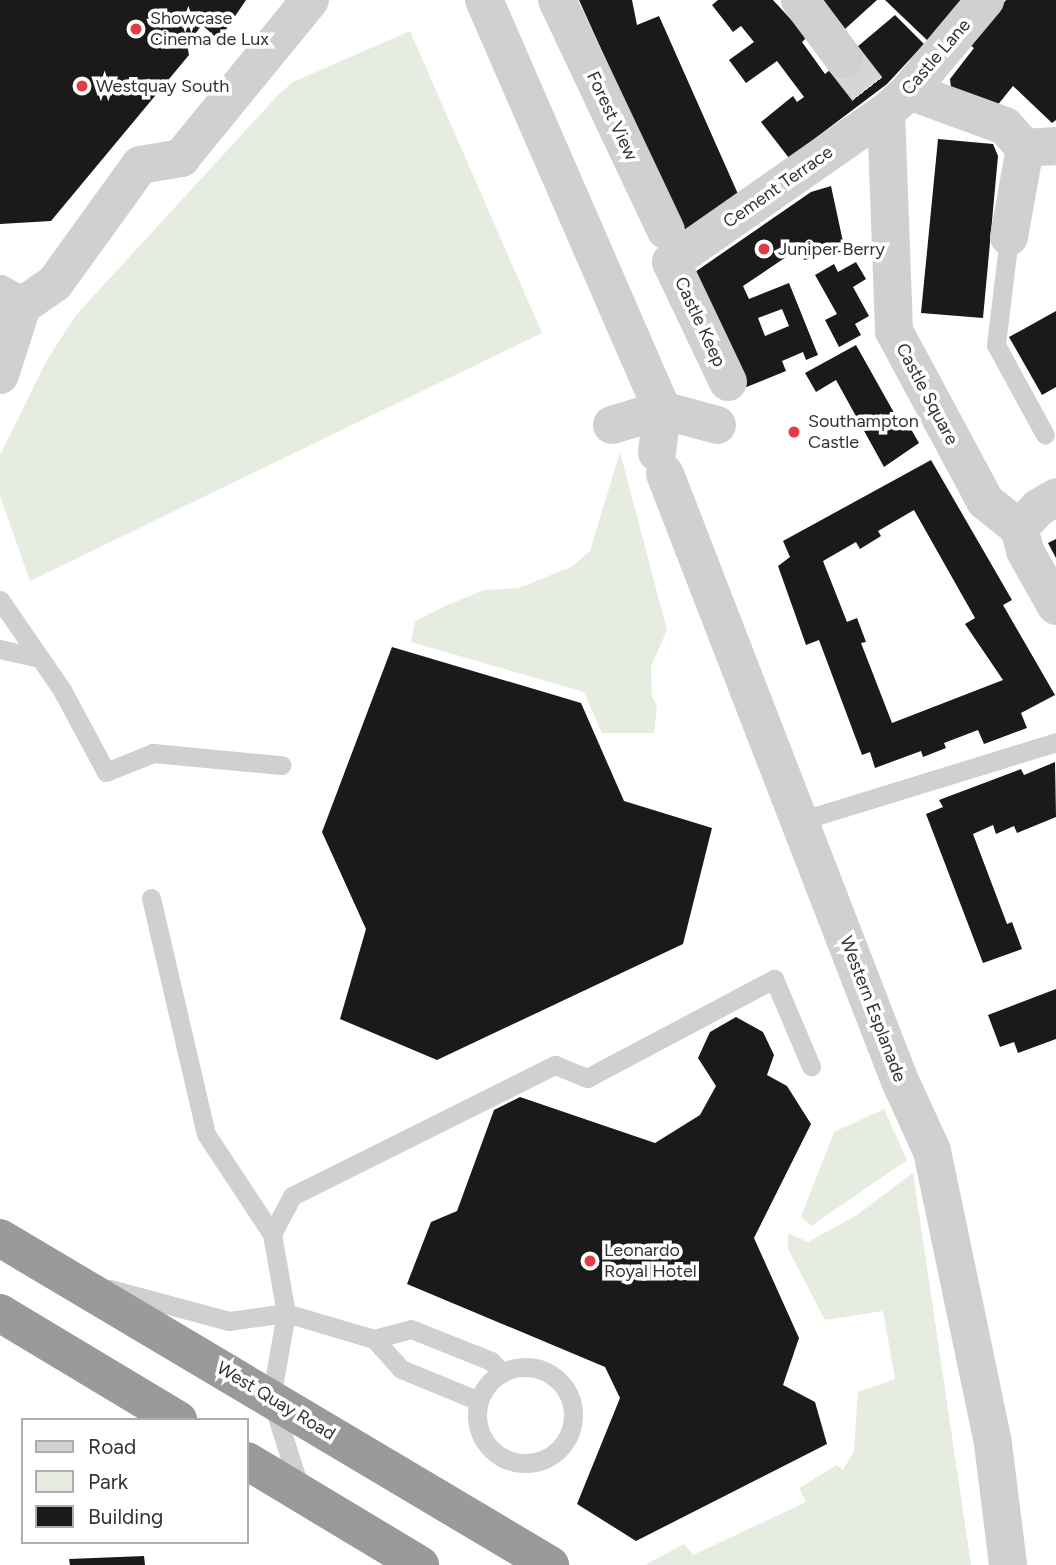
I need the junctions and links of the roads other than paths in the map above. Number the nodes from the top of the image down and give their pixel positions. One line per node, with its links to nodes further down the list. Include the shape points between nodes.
1 (310, 0): 11 (street, via 181,158 140,165 55,283)
2 (484, 0): 14 (street)
3 (557, 0): 10 (street, Forest View)
4 (800, 0): 6 (street)
5 (985, 0): 7 (street, Castle Lane)
6 (845, 59)
7 (889, 99): 8 (street, via 1005,126); 10 (street, Cement Terrace); 19 (street, Castle Square, via 894,331 985,501)
8 (1041, 147): 9 (street)
9 (1009, 237): 17 (lane, via 996,345)
10 (669, 246): 13 (street, Castle Keep)
11 (11, 300): 12 (street)
12 (0, 374)
13 (728, 382)
14 (662, 410): 15 (street); 16 (street); 26 (street, Western Esplanade, via 661,463)
15 (612, 425)
16 (717, 425)
17 (1045, 435)
18 (1056, 498): 19 (street, via 1038,508)
19 (1019, 528): 21 (street, via 1025,551)
20 (0, 600): 23 (lane)
21 (1056, 606)
22 (0, 649): 23 (lane)
23 (35, 657): 25 (lane, via 62,690 106,772 152,753)
24 (1056, 742): 26 (lane)
25 (281, 765)
26 (803, 820): 43 (street, Western Esplanade, via 900,1081 932,1152 993,1444)
27 (151, 898): 29 (lane, via 206,1134)
28 (811, 1066): 29 (lane, via 774,979 587,1078 555,1065 292,1196)
29 (272, 1234): 33 (lane)
30 (0, 1238): 31 (highway, West Quay Road)
31 (65, 1278): 33 (lane, via 229,1321); 36 (highway, West Quay Road)
32 (0, 1313): 38 (highway)
33 (286, 1313): 34 (lane); 36 (lane)
34 (374, 1339): 35 (lane, via 411,1329 491,1362); 37 (lane, via 401,1368)
35 (502, 1373): 37 (lane); 37 (lane, via 534,1368 562,1384 573,1415 562,1446 534,1463 502,1457 478,1427)
36 (271, 1398): 40 (lane); 42 (highway, West Quay Road)
37 (479, 1401)
38 (175, 1418)
39 (248, 1462): 40 (highway)
40 (302, 1494): 41 (highway)
41 (420, 1565)
42 (550, 1565)
43 (1008, 1565)

